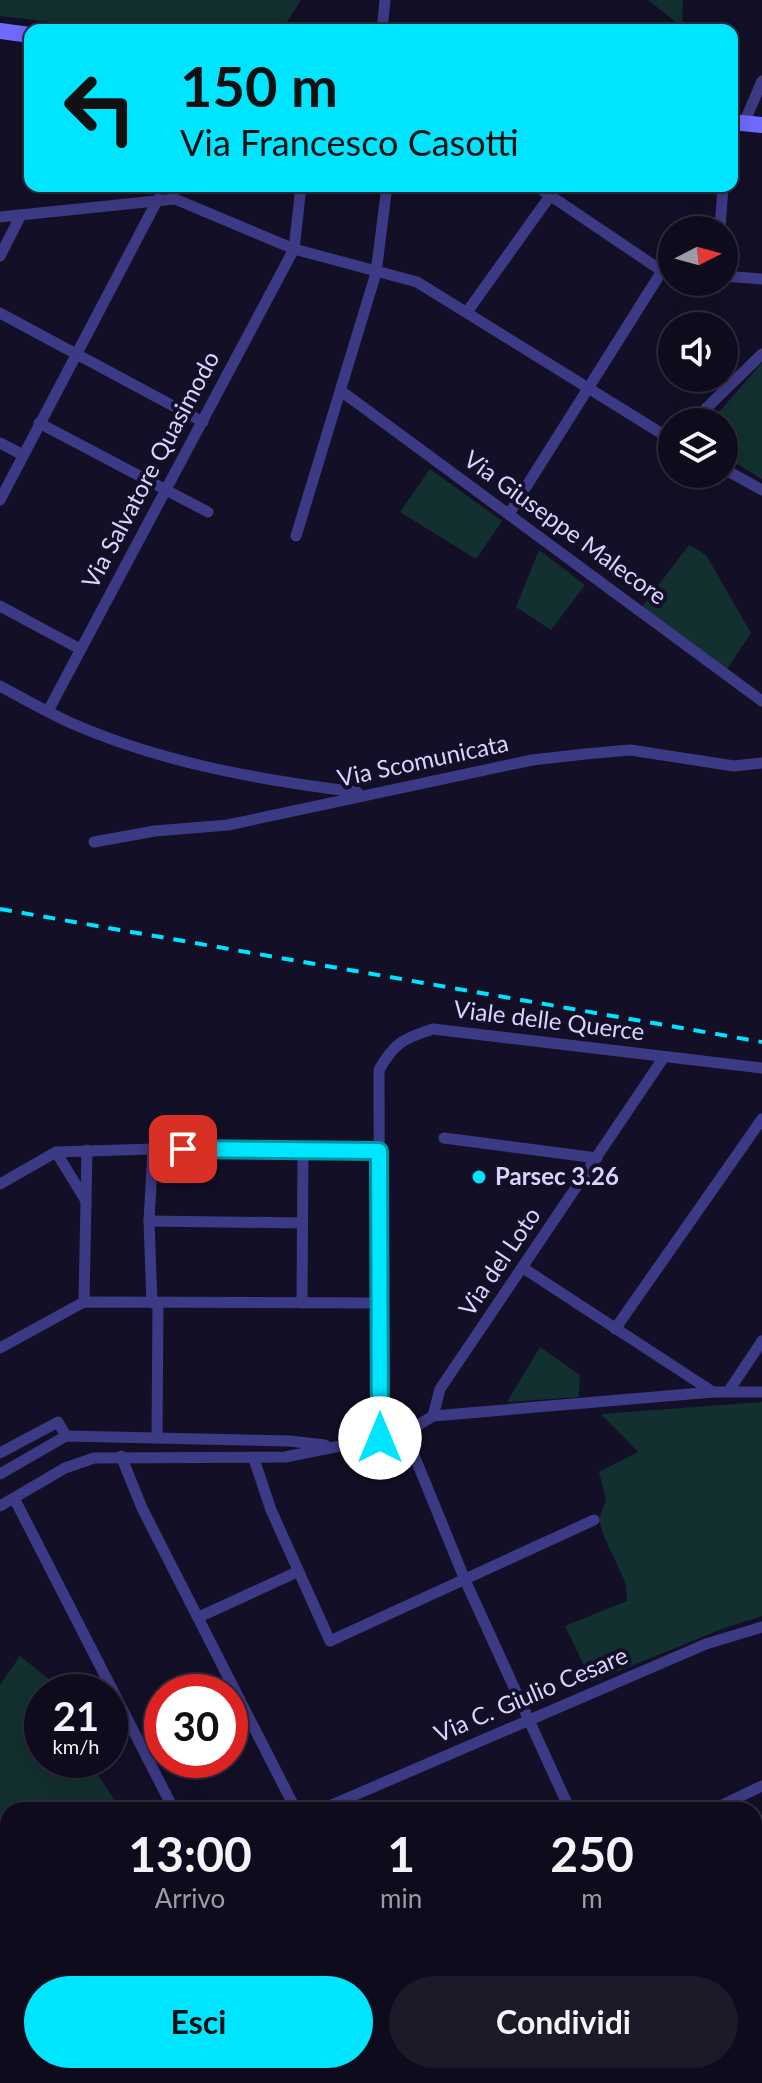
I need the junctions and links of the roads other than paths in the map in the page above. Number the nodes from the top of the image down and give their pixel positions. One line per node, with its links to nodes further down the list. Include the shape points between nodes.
1 (385, 0): 2 (street)
2 (383, 24)
3 (0, 31): 4 (main road)
4 (24, 34)
5 (762, 81): 6 (street)
6 (738, 122): 7 (main road)
7 (762, 125)
8 (300, 192): 17 (street)
9 (386, 192): 20 (street)
10 (544, 192): 12 (street)
11 (723, 192): 15 (street)
12 (550, 196): 19 (street); 24 (street)
13 (158, 199): 14 (street); 17 (street, via 175,199); 26 (street)
14 (21, 215): 16 (street); 18 (street)
15 (721, 216)
16 (0, 217)
17 (294, 249): 20 (street); 31 (street, Via Salvatore Quasimodo)
18 (0, 256)
19 (658, 265)
20 (376, 273): 24 (street, via 417,282); 29 (street)
21 (738, 277): 22 (street)
22 (762, 279)
23 (658, 285): 28 (street)
24 (467, 312): 28 (street)
25 (0, 313): 26 (street)
26 (77, 352): 31 (street); 32 (street)
27 (762, 354): 30 (street)
28 (588, 390): 33 (street); 41 (street)
29 (341, 391): 41 (street, Via Giuseppe Malecore); 42 (street)
30 (706, 408)
31 (203, 422): 37 (street, Via Salvatore Quasimodo)
32 (39, 423): 35 (street); 37 (street)
33 (658, 432)
34 (0, 443): 35 (street)
35 (23, 455): 39 (street)
36 (738, 477): 38 (street)
37 (166, 489): 40 (street); 44 (street, Via Salvatore Quasimodo)
38 (762, 490)
39 (0, 500)
40 (208, 512)
41 (509, 514): 46 (street, Via Giuseppe Malecore)
42 (296, 536)
43 (0, 606): 44 (street)
44 (80, 649): 47 (street, Via Salvatore Quasimodo)
45 (0, 686): 47 (street)
46 (762, 701)
47 (48, 711): 49 (street, via 149,751 227,773)
48 (762, 763): 49 (street, Via Scomunicata, via 734,766 615,751 532,760)
49 (368, 794): 50 (street, Via Scomunicata, via 228,825)
50 (94, 842)
51 (664, 1057): 52 (street, Viale delle Querce); 58 (street, Viale delle Querce, via 433,1029 391,1048 379,1070); 60 (street, Via del Loto)
52 (762, 1068)
53 (762, 1119): 70 (street)
54 (444, 1138): 60 (street)
55 (153, 1149): 56 (street); 57 (street); 63 (street)
56 (87, 1150): 59 (street); 62 (street)
57 (303, 1150): 58 (street); 64 (street)
58 (379, 1151): 69 (street, Viale delle Querce)
59 (56, 1152): 61 (street); 62 (street)
60 (597, 1158): 65 (street, Via del Loto)
61 (0, 1184)
62 (86, 1202): 66 (street)
63 (149, 1221): 64 (street); 67 (street)
64 (302, 1223): 68 (street)
65 (523, 1268): 70 (street); 76 (street, Via del Loto, via 440,1389)
66 (84, 1302): 67 (street); 72 (street)
67 (155, 1303): 68 (street); 79 (street)
68 (302, 1303): 69 (street)
69 (379, 1303): 80 (street, Viale delle Querce)
70 (615, 1329): 73 (street)
71 (762, 1341): 74 (street)
72 (0, 1348)
73 (713, 1392): 74 (street); 76 (street)
74 (728, 1392): 75 (street)
75 (762, 1392)
76 (433, 1416): 77 (street)
77 (405, 1433): 80 (street); 90 (street)
78 (66, 1436): 79 (street); 82 (street, via 58,1422); 85 (street)
79 (157, 1438): 81 (street)
80 (380, 1438): 81 (street)
81 (336, 1447): 84 (street)
82 (0, 1453)
83 (121, 1456): 84 (street); 86 (street, via 65,1468); 91 (street)
84 (254, 1459): 89 (street)
85 (0, 1474)
86 (14, 1498): 87 (street); 95 (street)
87 (0, 1506)
88 (594, 1520): 90 (street)
89 (297, 1572): 90 (street, via 330,1641); 91 (street)
90 (465, 1580): 93 (street)
91 (199, 1617): 96 (street)
92 (762, 1627): 93 (street, Via C. Giulio Cesare, via 706,1644)
93 (528, 1718): 97 (street, Via C. Giulio Cesare); 98 (street)
94 (762, 1786): 99 (street)
95 (170, 1802)
96 (292, 1802)
97 (338, 1802)
98 (566, 1802)
99 (729, 1802)

